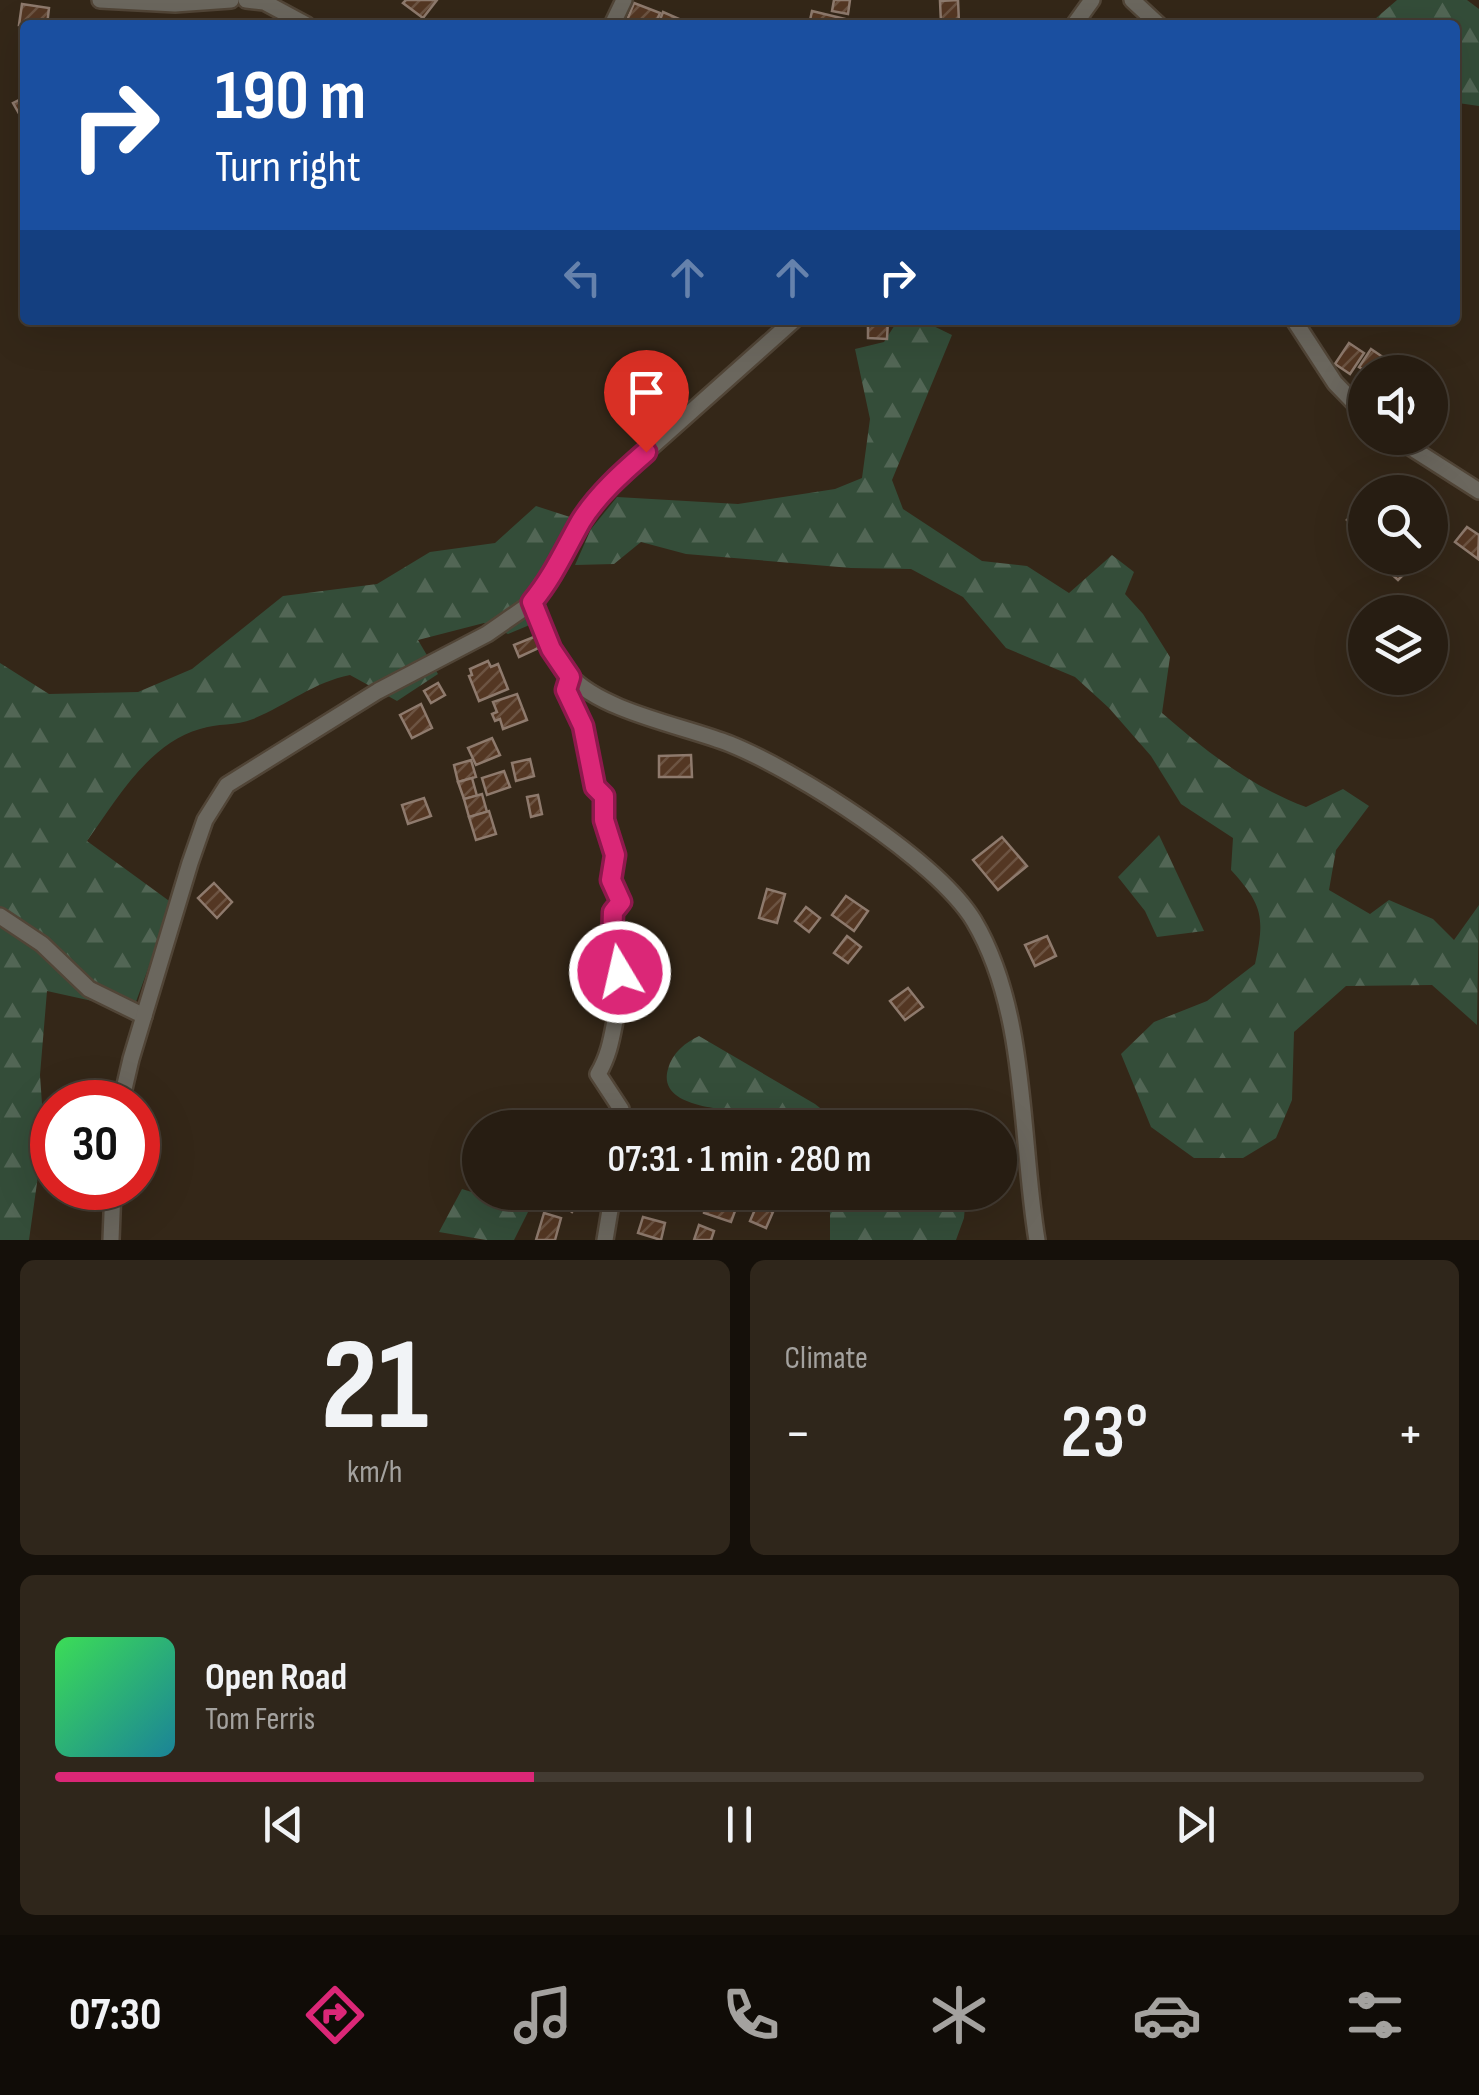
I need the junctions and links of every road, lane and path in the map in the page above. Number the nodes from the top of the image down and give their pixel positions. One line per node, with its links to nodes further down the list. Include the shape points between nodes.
1 (100, 0): 2 (street)
2 (231, 0)
3 (246, 0): 5 (street)
4 (1132, 0): 6 (street)
5 (298, 20)
6 (1154, 20)
7 (788, 325): 12 (street, via 619,476 582,519)
8 (1297, 325): 9 (street)
9 (1348, 397)
10 (1423, 455): 11 (street)
11 (1479, 491)
12 (532, 602): 13 (street); 15 (street, via 227,784 205,820)
13 (570, 677): 17 (street, via 566,690 583,726 595,787 604,796 615,855 611,880 621,902 613,912 612,942 622,954 626,982 615,1008 610,1054 598,1074); 22 (street, via 617,704 764,761 919,860 954,894 974,922 1004,994)
14 (0, 916): 15 (street, via 42,944 88,989)
15 (144, 1016): 16 (street)
16 (127, 1080)
17 (620, 1110)
18 (113, 1210): 20 (street)
19 (610, 1210): 21 (street)
20 (111, 1240)
21 (606, 1240)
22 (1037, 1240)

